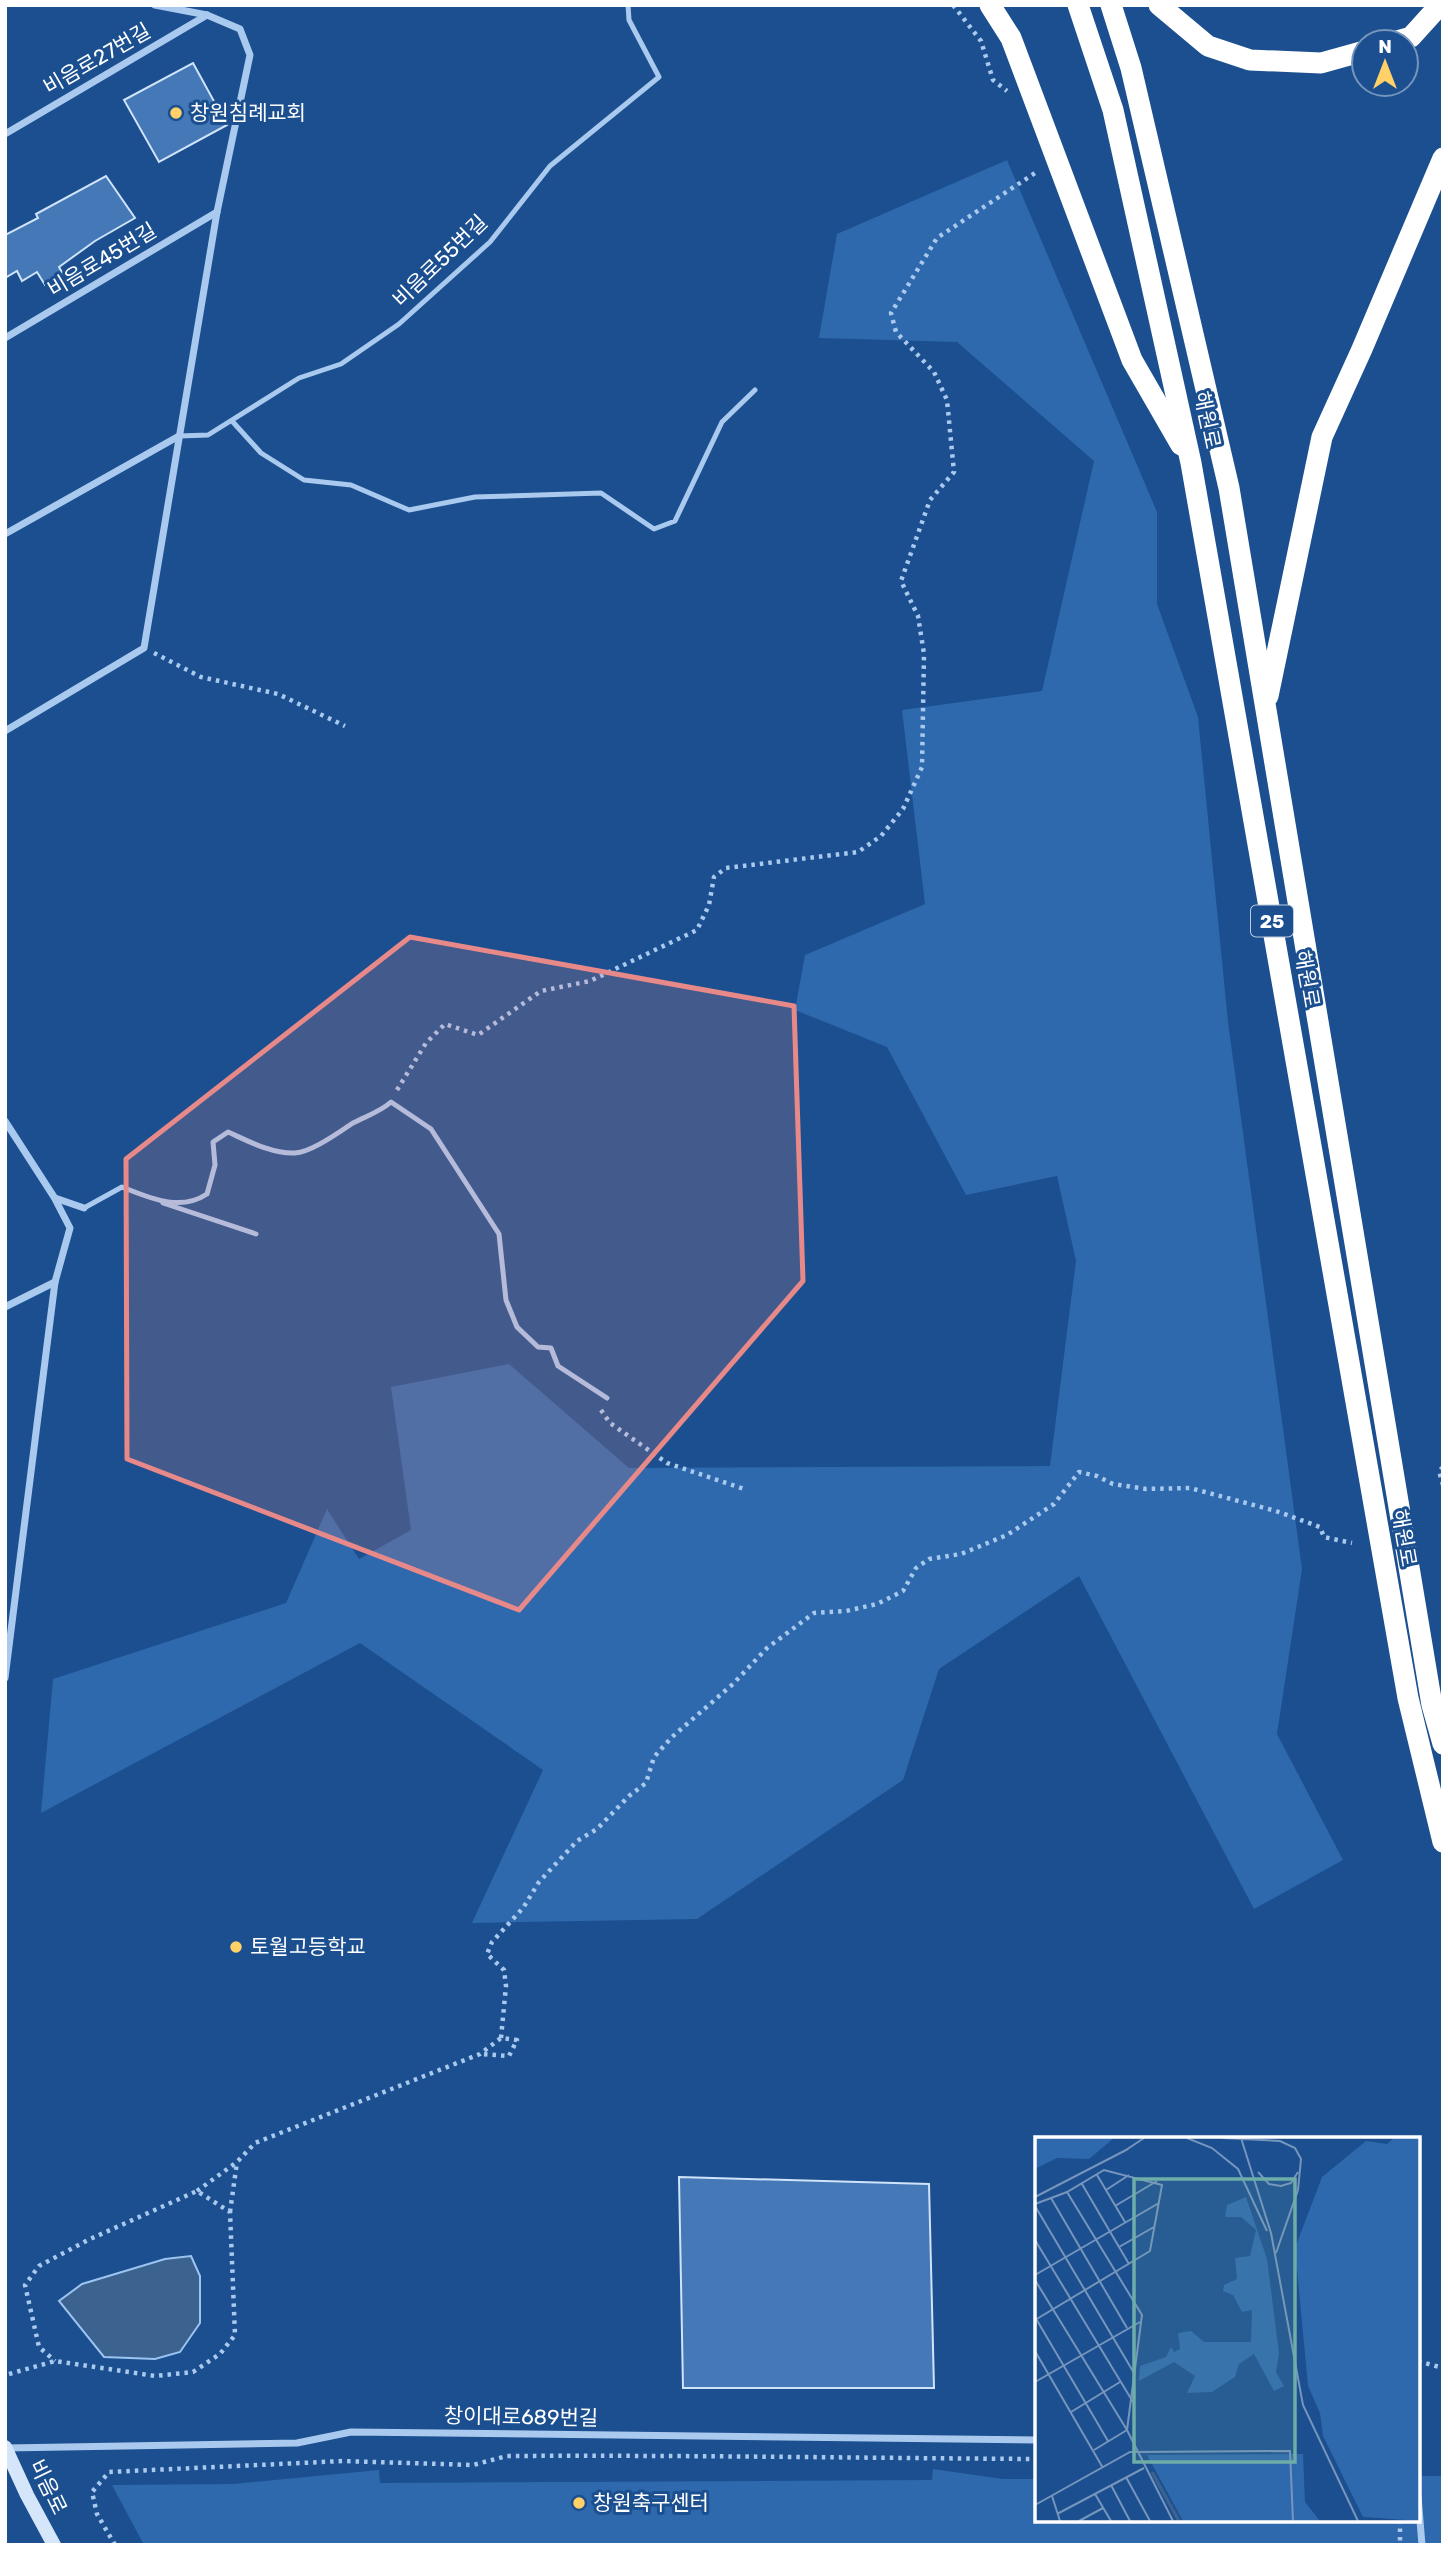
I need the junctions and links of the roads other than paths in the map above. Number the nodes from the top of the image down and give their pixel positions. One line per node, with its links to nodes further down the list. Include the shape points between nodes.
1 (155, 5): 8 (street, 비음로27번길)
2 (628, 5): 16 (lane, 비음로55번길, via 629,20 659,77 550,166 490,242 399,324 341,364 299,378)
3 (990, 5): 18 (highway, via 1011,38 1132,360)
4 (1078, 5): 18 (highway, 해원로 / 25, via 1113,110)
5 (1111, 5): 20 (highway, 해원로 / 25, via 1131,68 1229,488)
6 (1159, 5): 10 (highway, via 1208,46 1250,60 1321,63)
7 (1440, 5): 9 (highway)
8 (207, 15): 11 (street, 비음로27번길); 13 (street, 비음로27번길, via 240,29 250,55)
9 (1419, 28)
10 (1350, 55)
11 (5, 134)
12 (1443, 158): 20 (highway, via 1322,437)
13 (218, 212): 14 (street, 비음로45번길); 17 (street)
14 (5, 338)
15 (755, 390): 16 (lane, via 722,422 675,521 654,529 601,493 475,496 410,510 351,485 304,480 261,453)
16 (232, 421): 17 (lane, 비음로55번길, via 208,435)
17 (179, 436): 19 (street, 비음로55번길); 21 (street, via 144,648)
18 (1191, 464): 32 (highway, 해원로 / 25, via 1408,1698)
19 (5, 534)
20 (1266, 708): 31 (highway, 해원로 / 25, via 1432,1705)
21 (5, 732)
22 (5, 1121): 23 (street)
23 (54, 1197): 25 (street); 27 (street, via 70,1228)
24 (157, 1200): 25 (lane, via 122,1187); 26 (lane); 29 (lane, via 194,1202 207,1194 215,1165 213,1142 228,1132 258,1146 296,1153 391,1102 431,1129 499,1234 506,1300 517,1327 538,1347 551,1348 558,1366)
25 (84, 1208)
26 (256, 1234)
27 (55, 1282): 28 (street); 30 (street)
28 (5, 1307)
29 (607, 1398)
30 (5, 1678)
31 (1443, 1744)
32 (1443, 1842)
33 (1035, 2440): 34 (street, 창이대로689번길, via 351,2432 297,2443)
34 (5, 2448): 36 (street, 비음로)
35 (1420, 2520): 37 (street)
36 (54, 2545)
37 (1422, 2545)

